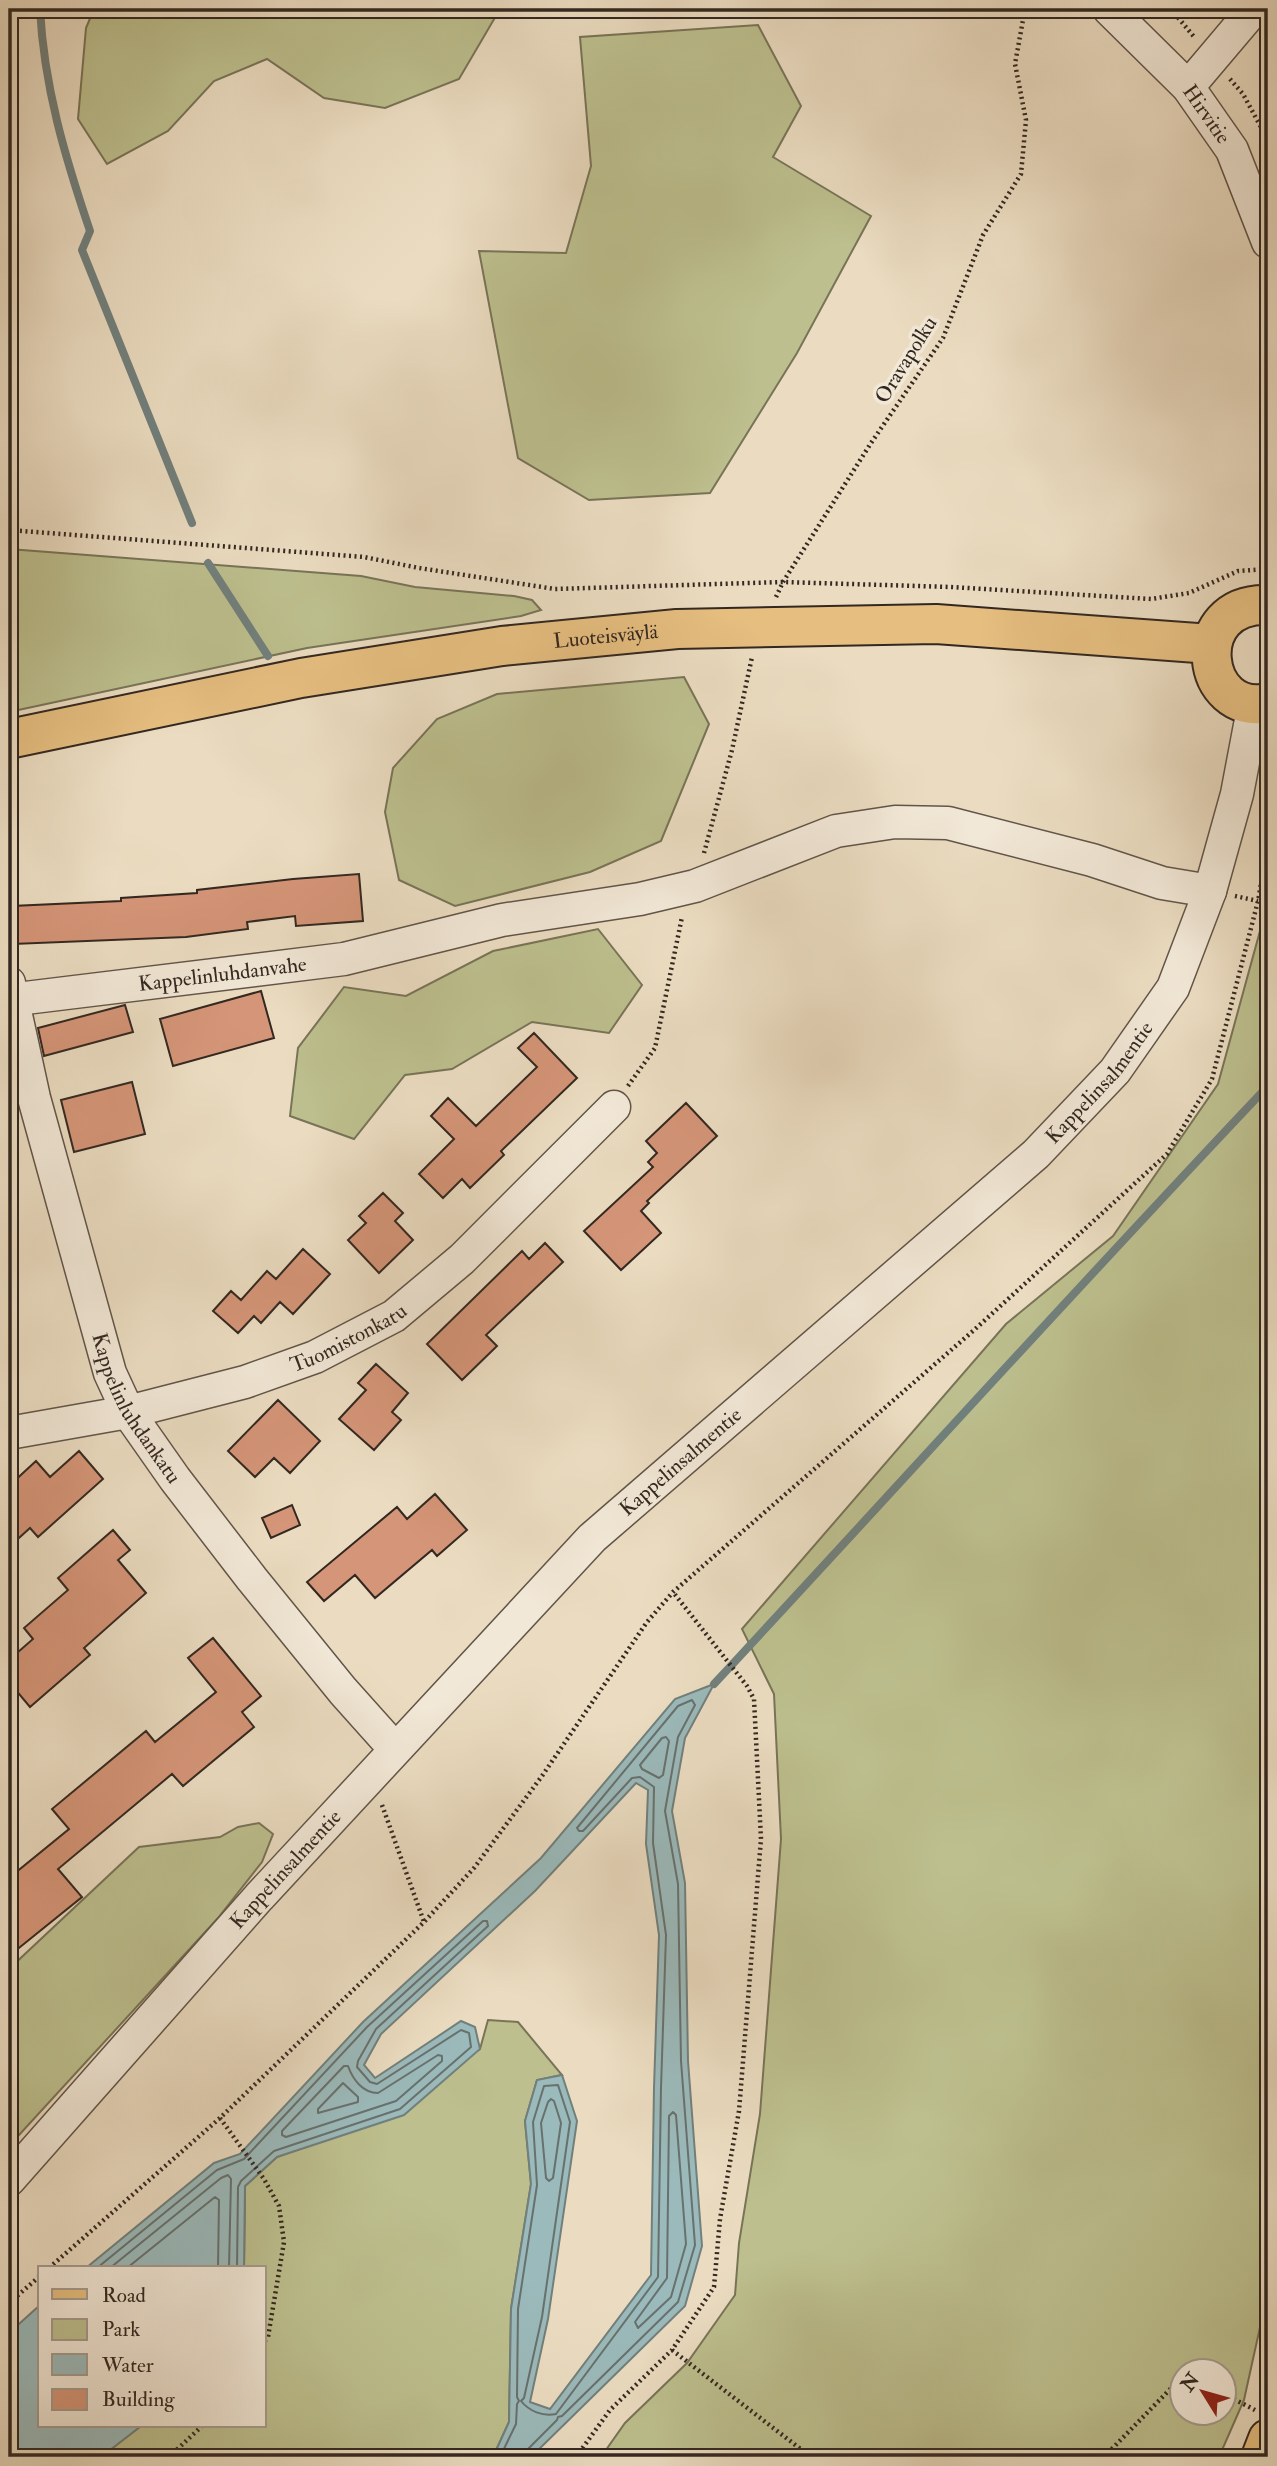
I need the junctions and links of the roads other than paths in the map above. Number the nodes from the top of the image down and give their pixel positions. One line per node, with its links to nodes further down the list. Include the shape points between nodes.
1 (1109, 9): 3 (street, Hirvitie)
2 (1254, 9): 3 (street)
3 (1188, 86): 4 (street, Hirvitie, via 1232,150)
4 (1268, 242)
5 (1268, 605): 6 (main road, via 1253,604 1229,614 1217,627)
6 (1211, 644): 7 (main road, via 1210,662 1218,682 1244,703); 8 (main road, Luoteisväylä, via 936,624 677,629 502,646 301,678)
7 (1261, 704): 9 (street, Kappelinsalmentie)
8 (9, 738)
9 (1210, 891): 10 (street, Kappelinluhdanvahe, via 1162,883 948,823 895,822 836,831 695,886 502,920 344,959); 14 (street, Kappelinsalmentie, via 1173,988 1098,1089 1036,1154 592,1538)
10 (10, 994): 12 (street, Kappelinluhdankatu, via 110,1373)
11 (614, 1107): 12 (street, Tuomistonkatu, via 462,1259 394,1316 315,1357 245,1382)
12 (128, 1412): 13 (street, Tuomistonkatu); 14 (street, Kappelinluhdankatu, via 252,1579)
13 (9, 1433)
14 (394, 1748): 15 (street, Kappelinsalmentie)
15 (9, 2180)
16 (1263, 2426): 17 (main road)
17 (1261, 2457)

